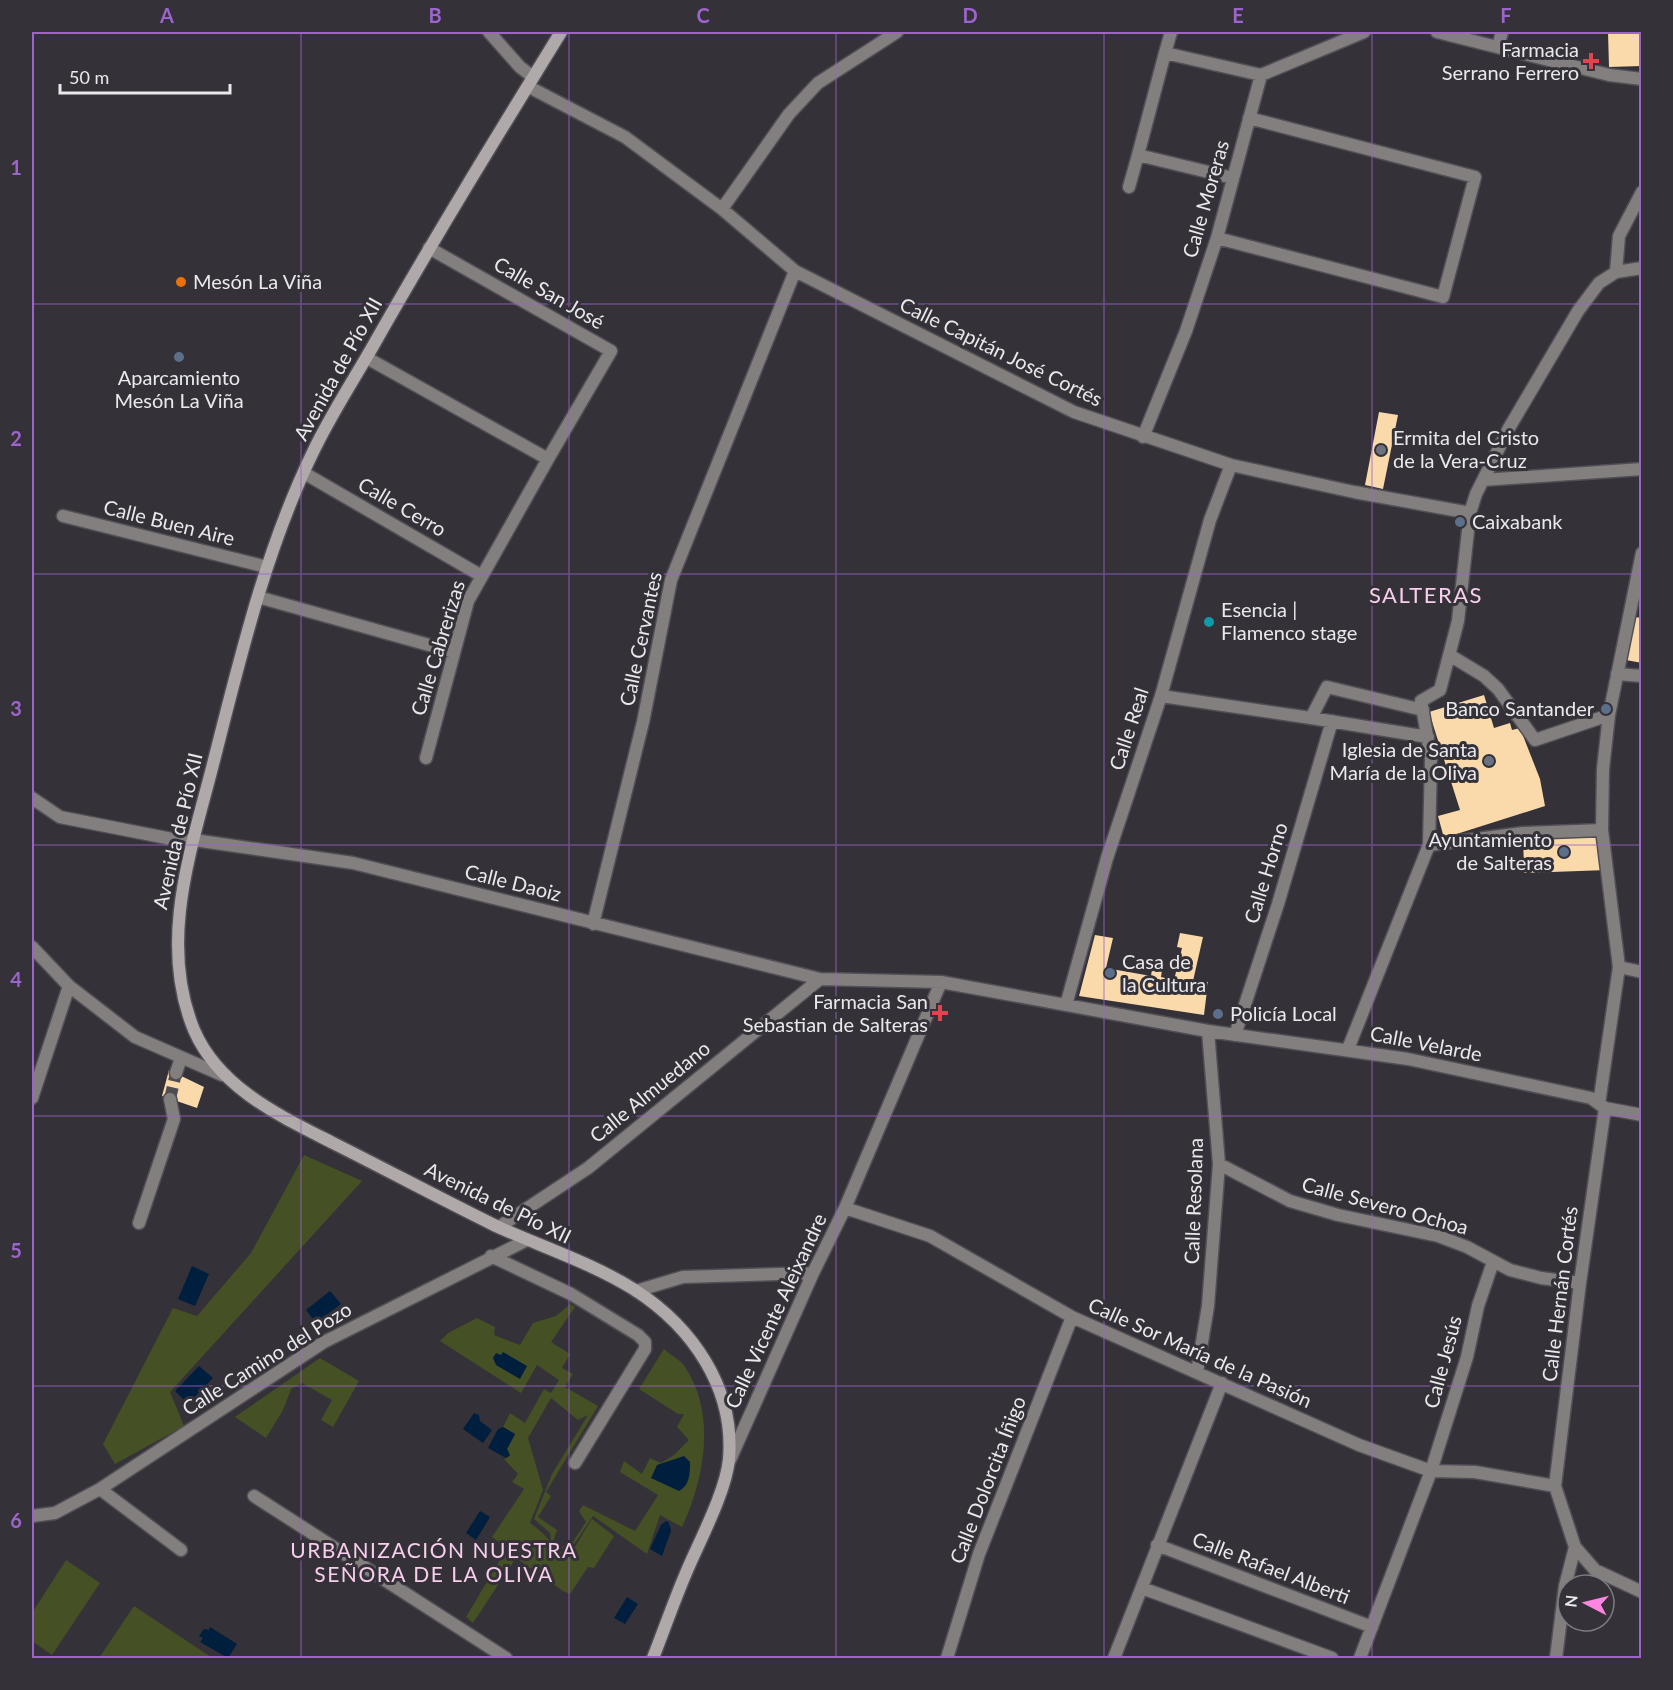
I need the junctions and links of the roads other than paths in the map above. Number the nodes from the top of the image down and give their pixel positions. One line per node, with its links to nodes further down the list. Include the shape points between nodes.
1 (489, 32): 12 (street, Calle Capitán José Cortés)
2 (561, 32): 12 (main road, Avenida de Pío XII)
3 (897, 32): 18 (street, via 818,82 789,114)
4 (1171, 32): 9 (street)
5 (1364, 32): 10 (street)
6 (1437, 32): 8 (street)
7 (1502, 32): 8 (street)
8 (1498, 46): 11 (street, via 1609,75)
9 (1165, 53): 10 (street); 14 (street)
10 (1261, 75): 13 (street, Calle Moreras)
11 (1641, 79)
12 (531, 82): 18 (street, Calle Capitán José Cortés, via 625,137); 20 (main road, Avenida de Pío XII)
13 (1249, 118): 15 (street, Calle Moreras); 19 (street, via 1475,177 1446,286 1443,297)
14 (1138, 155): 15 (street); 16 (street)
15 (1233, 178): 19 (street, Calle Moreras)
16 (1129, 187)
17 (1641, 192): 23 (street, via 1619,236)
18 (722, 209): 22 (street, Calle Capitán José Cortés)
19 (1217, 238): 25 (street, Calle Moreras, via 1186,331)
20 (429, 248): 24 (main road, Avenida de Pío XII); 26 (street, Calle San José, via 611,351)
21 (1641, 268): 23 (street)
22 (795, 271): 25 (street, Calle Capitán José Cortés, via 1074,412); 52 (street, Calle Cervantes, via 671,580 644,722)
23 (1616, 272): 30 (street, via 1599,283 1578,311)
24 (367, 358): 26 (street); 29 (main road, Avenida de Pío XII)
25 (1143, 437): 27 (street, Calle Capitán José Cortés)
26 (548, 459): 35 (street, Calle Cabrerizas)
27 (1231, 465): 31 (street, Calle Capitán José Cortés); 41 (street, Calle Real, via 1210,520)
28 (1641, 469): 30 (street)
29 (304, 473): 34 (main road, Avenida de Pío XII); 35 (street, Calle Cerro)
30 (1483, 480): 31 (street)
31 (1470, 513): 38 (street)
32 (63, 516): 34 (street, Calle Buen Aire)
33 (1641, 553): 39 (street, Calle Hernán Cortés)
34 (267, 567): 36 (main road, Avenida de Pío XII)
35 (480, 575): 37 (street, Calle Cabrerizas, via 468,601)
36 (258, 597): 37 (street); 50 (main road, Avenida de Pío XII)
37 (454, 652): 47 (street, Calle Cabrerizas)
38 (1451, 656): 42 (street, via 1440,690 1421,701); 43 (street, via 1498,689 1535,740)
39 (1617, 674): 40 (street); 43 (street, Calle Hernán Cortés)
40 (1641, 676)
41 (1161, 696): 44 (street); 59 (street, Calle Real, via 1107,858)
42 (1423, 710): 44 (street, via 1327,687); 46 (street)
43 (1609, 715): 49 (street, Calle Hernán Cortés)
44 (1311, 718): 45 (street)
45 (1332, 722): 46 (street); 61 (street, Calle Horno)
46 (1428, 737): 51 (street)
47 (426, 758)
48 (32, 798): 50 (street, Calle Daoiz, via 60,817)
49 (1602, 830): 51 (street, via 1523,833); 54 (street, Calle Hernán Cortés)
50 (194, 840): 52 (street, Calle Daoiz, via 353,863); 65 (main road, Avenida de Pío XII, via 177,916 176,959 195,1032)
51 (1429, 845): 62 (street)
52 (593, 924): 56 (street, Calle Daoiz)
53 (32, 947): 58 (street)
54 (1619, 967): 55 (street); 68 (street, Calle Hernán Cortés)
55 (1641, 972)
56 (820, 979): 57 (street, Calle Daoiz); 73 (street, Calle Almuedano, via 588,1168)
57 (941, 982): 59 (street, Calle Daoiz); 71 (street, Calle Vicente Aleixandre)
58 (69, 986): 63 (street, via 135,1037); 66 (street)
59 (1066, 1005): 60 (street, Calle Velarde)
60 (1208, 1031): 61 (street, Calle Velarde); 70 (street, Calle Resolana)
61 (1234, 1035): 62 (street, Calle Velarde)
62 (1348, 1049): 68 (street, Calle Velarde, via 1591,1098)
63 (181, 1058): 64 (street); 65 (street)
64 (176, 1073)
65 (222, 1075): 73 (main road, Avenida de Pío XII, via 301,1127)
66 (32, 1098)
67 (170, 1099): 72 (street, via 174,1119)
68 (1602, 1106): 69 (street, Calle Velarde); 78 (street, Calle Hernán Cortés)
69 (1641, 1114)
70 (1220, 1164): 76 (street, Calle Severo Ochoa, via 1290,1201 1438,1236); 81 (street, Calle Resolana, via 1208,1306)
71 (846, 1208): 77 (street, Calle Vicente Aleixandre); 80 (street, Calle Sor María de la Pasión, via 930,1236)
72 (139, 1223)
73 (498, 1227): 74 (main road, Avenida de Pío XII)
74 (527, 1240): 75 (street, Calle Camino del Pozo); 79 (main road, Avenida de Pío XII)
75 (491, 1256): 84 (street, via 571,1294 645,1342 645,1349); 87 (street, Calle Camino del Pozo, via 324,1342)
76 (1492, 1262): 78 (street, Calle Severo Ochoa, via 1541,1278); 85 (street, Calle Jesús)
77 (813, 1273): 79 (street, via 683,1277); 83 (street, Calle Vicente Aleixandre)
78 (1580, 1282): 86 (street, Calle Hernán Cortés)
79 (636, 1291): 83 (main road, Avenida de Pío XII, via 687,1334 706,1359 724,1408)
80 (1072, 1317): 81 (street, Calle Sor María de la Pasión); 98 (street, Calle Dolorcita Íñigo, via 979,1554)
81 (1197, 1372): 82 (street, Calle Sor María de la Pasión)
82 (1222, 1383): 85 (street, Calle Sor María de la Pasión, via 1359,1445); 90 (street)
83 (729, 1462): 97 (main road, Calle Vicente Aleixandre)
84 (575, 1463)
85 (1431, 1472): 86 (street, Calle Sor María de la Pasión, via 1476,1472); 95 (street, Calle Jesús)
86 (1555, 1486): 91 (street)
87 (100, 1489): 89 (street, Calle Camino del Pozo, via 55,1513); 92 (street)
88 (254, 1496): 96 (street)
89 (32, 1516)
90 (1157, 1545): 93 (street); 95 (street, Calle Rafael Alberti)
91 (1575, 1547): 94 (street, via 1595,1570); 102 (street, via 1565,1586)
92 (181, 1550)
93 (1142, 1588): 99 (street); 100 (street)
94 (1641, 1592)
95 (1372, 1627): 101 (street, Calle Jesús)
96 (506, 1659)
97 (653, 1659)
98 (947, 1659)
99 (1114, 1659)
100 (1332, 1659)
101 (1360, 1659)
102 (1556, 1659)

